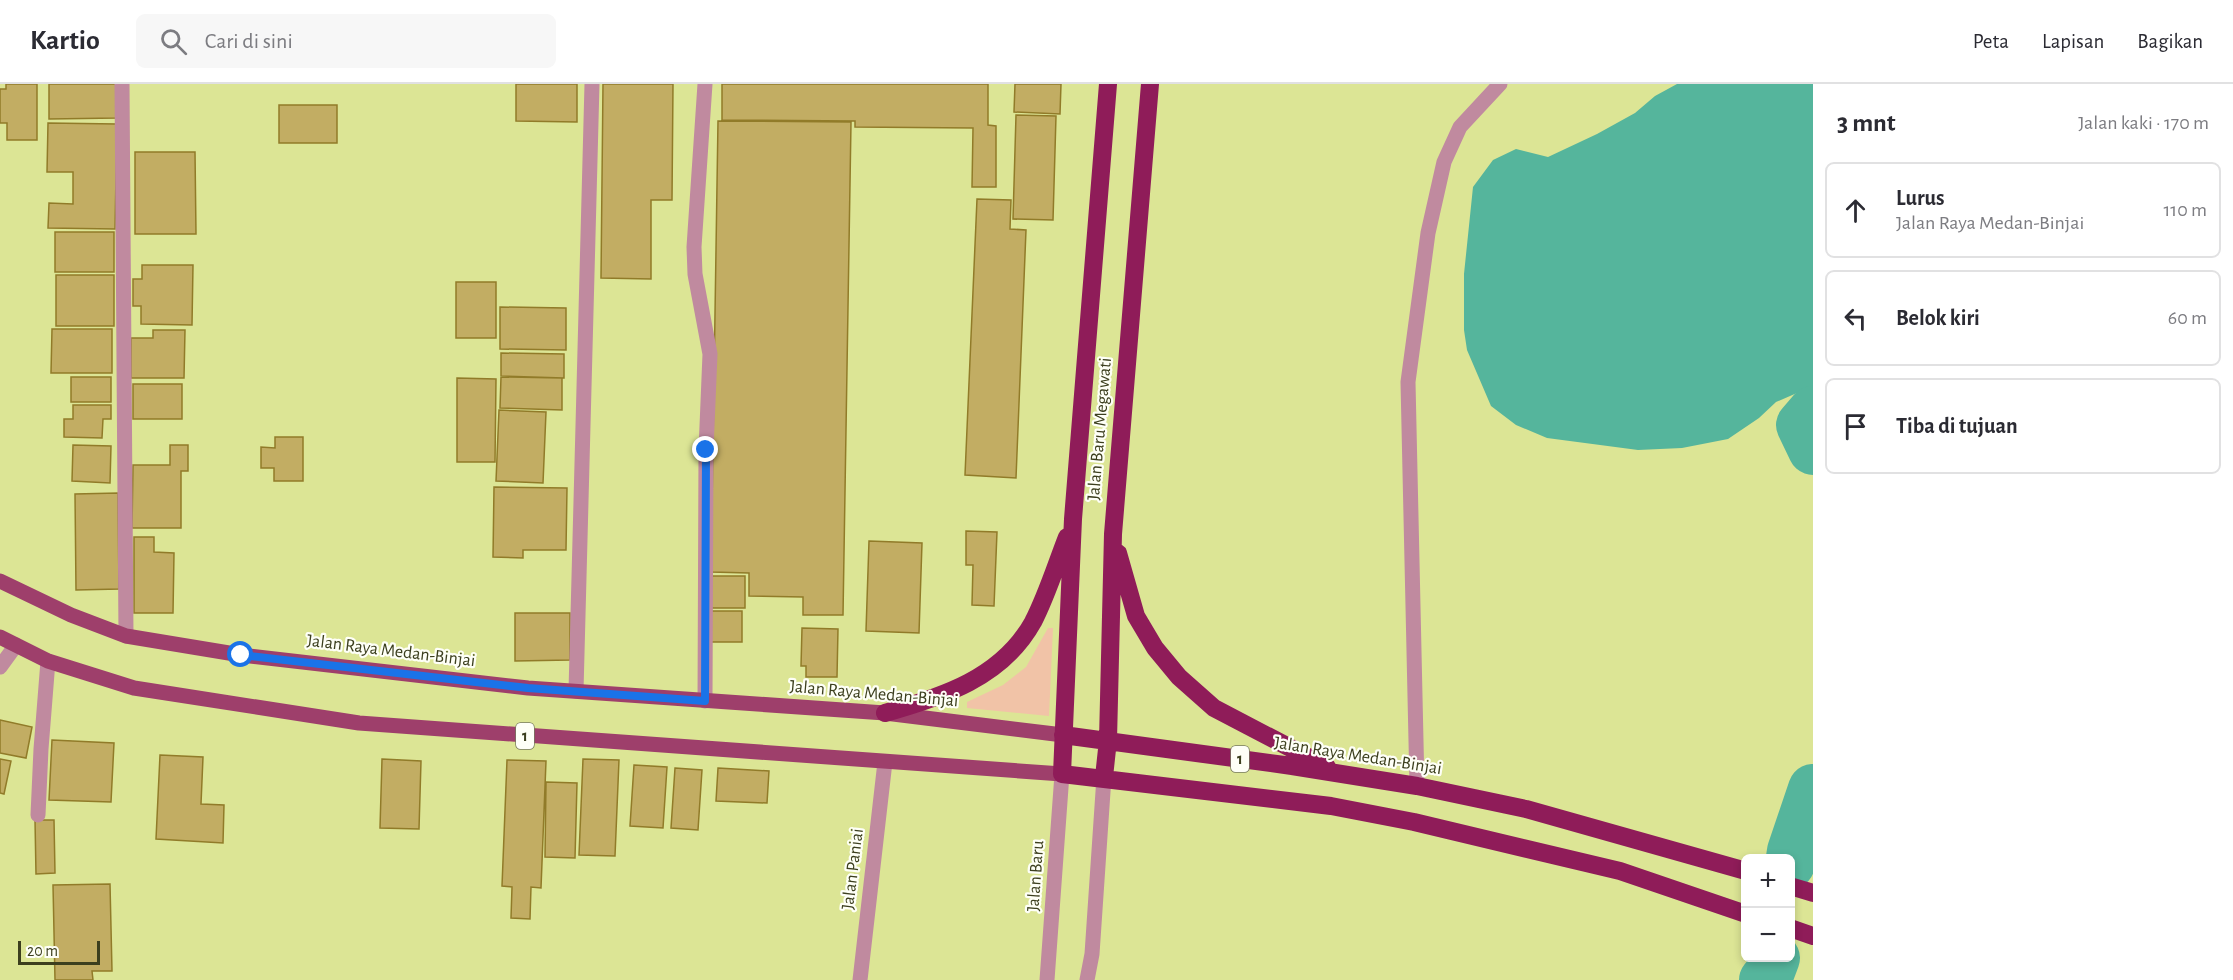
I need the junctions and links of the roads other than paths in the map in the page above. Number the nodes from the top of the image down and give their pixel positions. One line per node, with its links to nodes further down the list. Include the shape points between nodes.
1 (122, 84): 10 (street)
2 (592, 84): 15 (street)
3 (705, 84): 16 (street, via 694,248 710,354)
4 (1108, 84): 7 (highway, Jalan Baru Megawati)
5 (1150, 84): 8 (highway, Jalan Baru Megawati)
6 (1500, 84): 24 (street, via 1460,127 1444,162 1428,233 1408,382)
7 (1073, 519): 17 (highway, via 1037,613 999,664 948,694); 18 (highway, Jalan Baru Megawati)
8 (1113, 534): 19 (highway, Jalan Baru Megawati); 22 (highway, via 1136,616 1179,677 1214,708)
9 (0, 581): 10 (main road, Jalan Raya Medan-Binjai / 1)
10 (126, 636): 15 (main road, Jalan Raya Medan-Binjai / 1, via 241,655)
11 (0, 637): 12 (main road, 1)
12 (16, 645): 13 (main road, 1); 14 (street)
13 (48, 661): 20 (main road, 1, via 134,688 359,723); 25 (street)
14 (0, 668)
15 (576, 691): 16 (main road, Jalan Raya Medan-Binjai / 1)
16 (705, 701): 17 (main road, Jalan Raya Medan-Binjai / 1)
17 (885, 713): 18 (main road, Jalan Raya Medan-Binjai / 1)
18 (1063, 735): 19 (highway, Jalan Raya Medan-Binjai / 1); 21 (highway, Jalan Baru Megawati)
19 (1108, 740): 22 (highway, Jalan Raya Medan-Binjai / 1); 23 (highway, Jalan Baru Megawati)
20 (885, 762): 21 (main road, 1); 32 (street, Jalan Paniai)
21 (1062, 774): 23 (highway, 1); 33 (street, Jalan Baru)
22 (1341, 775): 24 (highway, Jalan Raya Medan-Binjai / 1)
23 (1104, 777): 29 (highway, 1, via 1330,806 1414,822 1620,871); 34 (street)
24 (1417, 786): 26 (highway, Jalan Raya Medan-Binjai / 1, via 1526,809)
25 (38, 815)
26 (1741, 869)
27 (1795, 887): 28 (highway)
28 (1813, 893)
29 (1741, 912)
30 (1795, 929): 31 (highway)
31 (1813, 936)
32 (860, 980)
33 (1047, 980)
34 (1087, 980)

